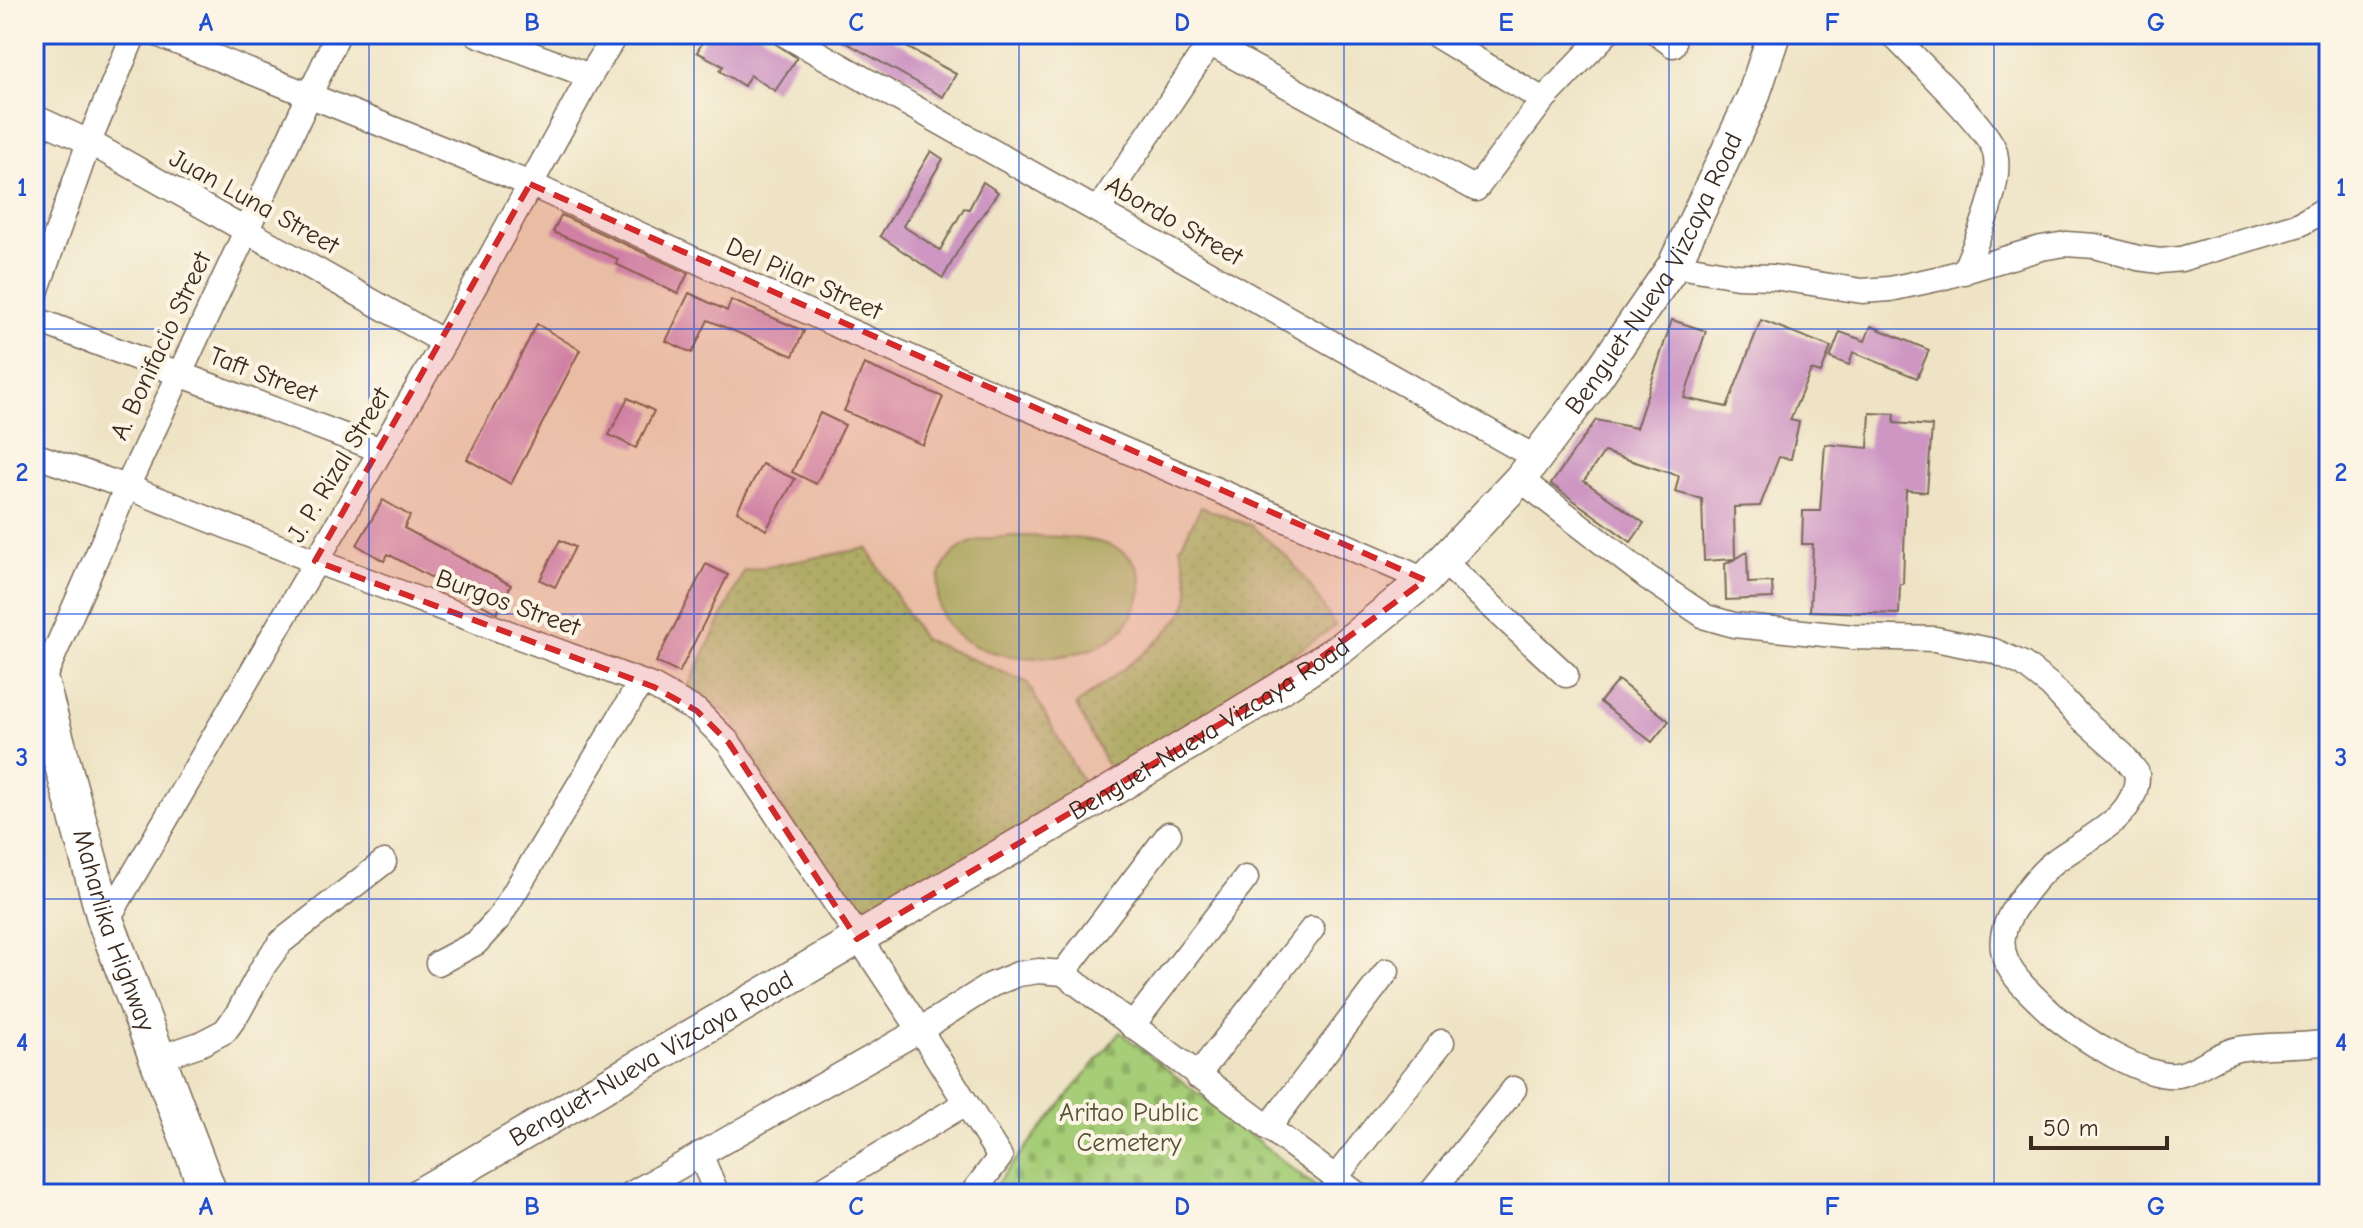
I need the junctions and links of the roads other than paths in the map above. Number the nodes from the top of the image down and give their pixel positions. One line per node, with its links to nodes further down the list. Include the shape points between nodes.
1 (134, 34): 16 (street)
2 (157, 34): 13 (street, Del Pilar Street)
3 (338, 34): 13 (street, A. Bonifacio Street)
4 (477, 34): 12 (street)
5 (616, 34): 12 (street, J. P. Rizal Street)
6 (784, 34): 19 (street, Abordo Street)
7 (1434, 34): 14 (street)
8 (1606, 34): 14 (street)
9 (1774, 34): 21 (main road, Benguet-Nueva Vizcaya Road, via 1753,97)
10 (1892, 34): 22 (street, via 1979,127 1995,152 1990,196)
11 (1213, 39): 14 (street, via 1476,189); 19 (street)
12 (590, 76): 17 (street, J. P. Rizal Street)
13 (308, 97): 17 (street, Del Pilar Street); 20 (street, A. Bonifacio Street)
14 (1543, 100)
15 (34, 117): 16 (street, Juan Luna Street)
16 (89, 142): 20 (street, Juan Luna Street); 23 (street)
17 (530, 184): 25 (street, J. P. Rizal Street); 32 (street, Del Pilar Street, via 847,330)
18 (2329, 207): 22 (street, via 2300,224 2181,259 2149,260 2066,244)
19 (1098, 210): 29 (street, Abordo Street)
20 (246, 229): 25 (street, Juan Luna Street); 26 (street, A. Bonifacio Street)
21 (1674, 265): 22 (street, via 1862,291); 29 (main road, Benguet-Nueva Vizcaya Road)
22 (1964, 272)
23 (34, 298)
24 (34, 319): 26 (street, Taft Street)
25 (444, 342): 27 (street, J. P. Rizal Street)
26 (180, 374): 27 (street, Taft Street); 30 (street, A. Bonifacio Street)
27 (381, 450): 31 (street, J. P. Rizal Street)
28 (34, 455): 30 (street, Burgos Street)
29 (1528, 469): 32 (main road, Benguet-Nueva Vizcaya Road); 48 (street, Abordo Street, via 1647,577 1706,617 1734,625 1853,637 1935,639 1994,651 2023,664 2051,686 2122,754 2137,773 2129,804 2119,818 2052,864 2027,889 2001,935 2011,972 2059,1020 2100,1048 2162,1075 2180,1074 2240,1049)
30 (127, 487): 31 (street, Burgos Street); 33 (street, A. Bonifacio Street)
31 (315, 561): 35 (street, Burgos Street); 39 (street, J. P. Rizal Street)
32 (1435, 571): 34 (street, Del Pilar Street); 41 (main road, Benguet-Nueva Vizcaya Road, via 1341,648 1276,691)
33 (38, 672): 39 (highway, Maharlika Highway)
34 (1566, 675)
35 (641, 682): 41 (street, Burgos Street, via 697,711 722,735); 42 (street, via 499,918 476,943)
36 (1169, 834): 44 (street)
37 (384, 862): 49 (street, via 281,942 225,1031)
38 (1246, 878): 45 (street)
39 (106, 922): 49 (highway, Maharlika Highway)
40 (1312, 929): 50 (street)
41 (857, 939): 46 (street, Burgos Street); 57 (main road, Benguet-Nueva Vizcaya Road)
42 (438, 963)
43 (1387, 971): 53 (street)
44 (1063, 973): 45 (street); 46 (street, via 1018,974)
45 (1132, 1026): 50 (street)
46 (920, 1030): 52 (street, Burgos Street); 54 (street)
47 (1442, 1042): 55 (street)
48 (2329, 1042)
49 (158, 1058): 56 (highway, Maharlika Highway)
50 (1197, 1076): 53 (street)
51 (1514, 1089): 63 (street)
52 (966, 1103): 60 (street); 61 (street, Burgos Street, via 1000,1157)
53 (1268, 1128): 55 (street)
54 (700, 1154): 58 (street); 59 (street)
55 (1336, 1177): 62 (street)
56 (209, 1194)
57 (420, 1194)
58 (631, 1194)
59 (717, 1194)
60 (815, 1194)
61 (972, 1194)
62 (1357, 1194)
63 (1430, 1194)

